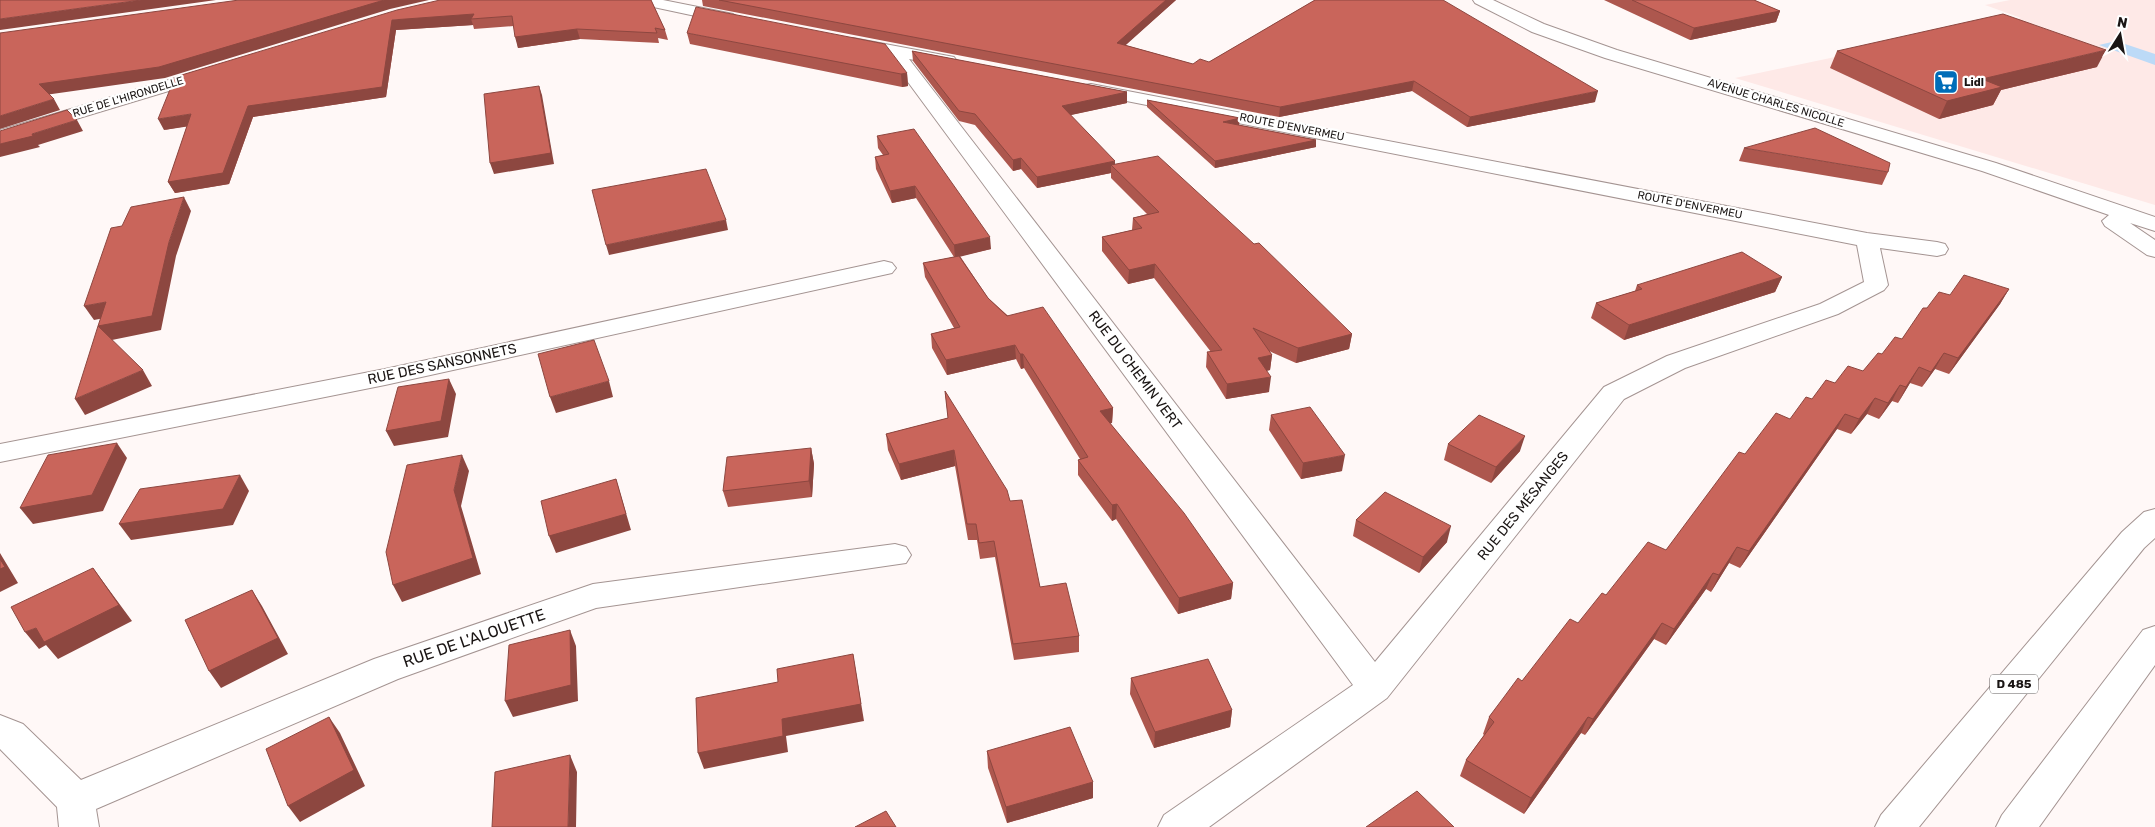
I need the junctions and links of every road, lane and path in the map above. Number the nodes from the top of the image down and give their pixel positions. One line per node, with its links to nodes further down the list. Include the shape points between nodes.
1 (651, 0): 3 (main road)
2 (1481, 0): 10 (main road, AVENUE CHARLES NICOLLE, via 1538,28 1611,54 1989,167)
3 (751, 22)
4 (837, 40): 5 (main road)
5 (894, 51): 6 (main road); 20 (main road, RUE DU CHEMIN VERT)
6 (962, 64)
7 (222, 68): 9 (main road, RUE DE L'HIRONDELLE)
8 (1078, 86): 12 (main road, ROUTE D'ENVERMEU)
9 (0, 136)
10 (2075, 198): 11 (main road, AVENUE CHARLES NICOLLE); 14 (main road, AVENUE CHARLES NICOLLE)
11 (2155, 224)
12 (1867, 240): 13 (main road, ROUTE D'ENVERMEU); 20 (main road, RUE DES MÉSANGES, via 1876,285 1829,308 1676,362 1614,393)
13 (1937, 249)
14 (2155, 250)
15 (884, 268): 16 (main road, RUE DES SANSONNETS, via 385,377)
16 (0, 453)
17 (2155, 520): 24 (main road, D 485, via 2133,540)
18 (895, 555): 22 (main road, RUE DE L'ALOUETTE, via 593,596 386,669)
19 (2155, 639): 25 (main road)
20 (1375, 688): 23 (main road, RUE DES MÉSANGES)
21 (0, 730): 22 (main road, via 10,735)
22 (77, 813)
23 (1178, 827)
24 (1894, 827)
25 (2016, 827)

